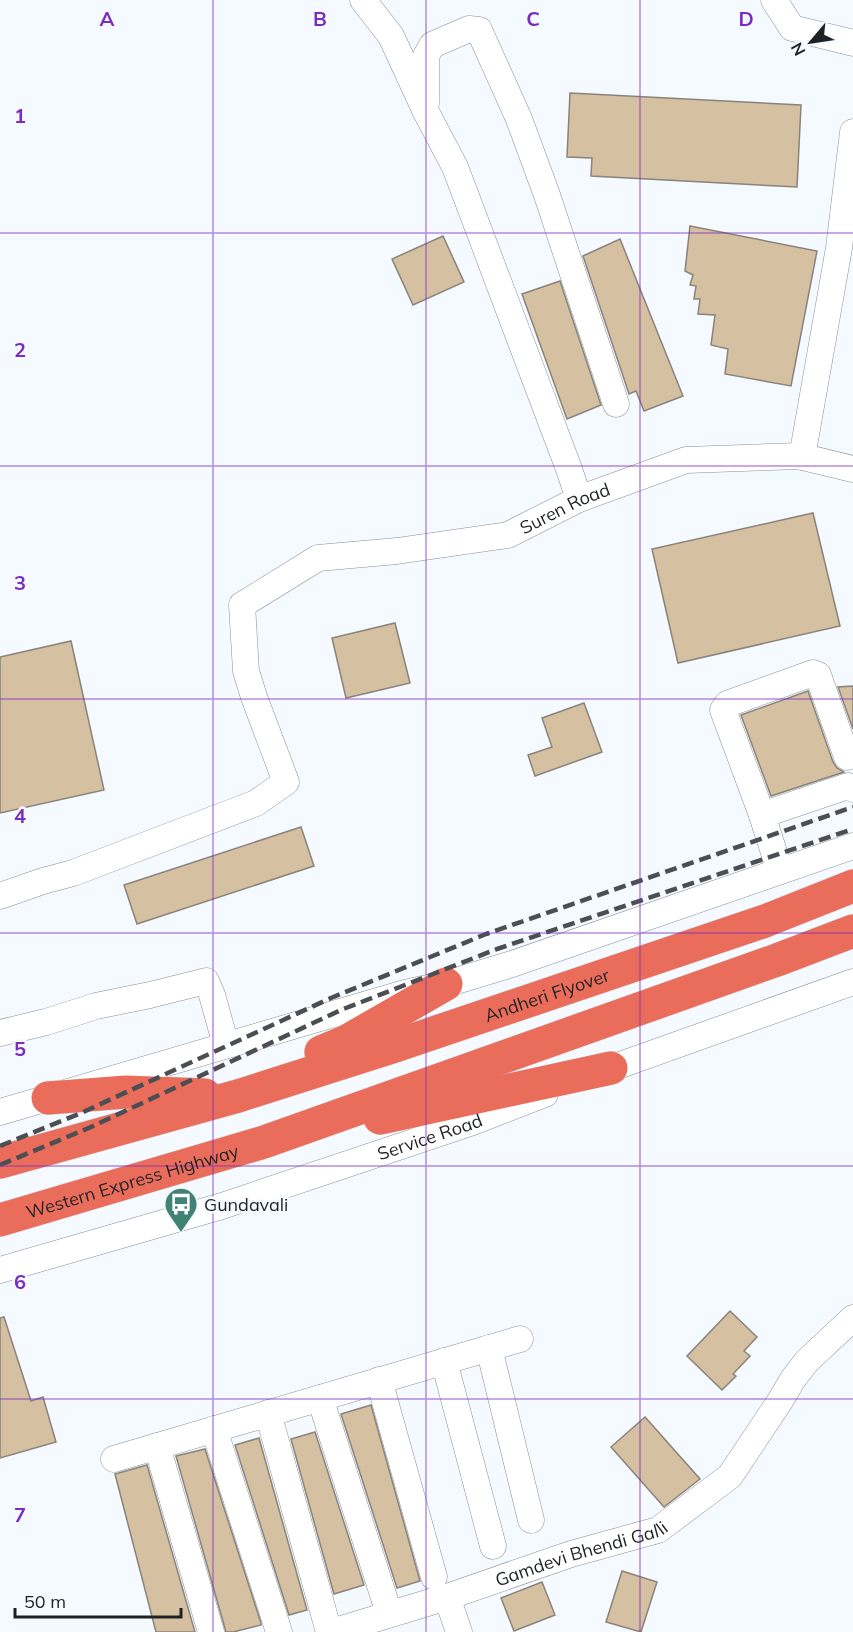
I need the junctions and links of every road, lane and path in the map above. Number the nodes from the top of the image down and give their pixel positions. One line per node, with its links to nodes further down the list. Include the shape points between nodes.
1 (363, 0): 4 (street, via 391,36)
2 (774, 0): 3 (street, via 792,28)
3 (853, 43)
4 (426, 112): 7 (street, via 426,56 432,45 469,28 479,30 519,119 547,195); 10 (street, via 454,167)
5 (853, 132): 6 (street)
6 (846, 249): 8 (street)
7 (616, 404)
8 (801, 457): 9 (street, Suren Road); 10 (street, Suren Road, via 686,460)
9 (853, 469)
10 (579, 499): 17 (street, Suren Road, via 507,535 318,558 242,605 246,671 286,782 256,803 73,873)
11 (847, 757): 13 (street, via 818,675 813,673 726,704 723,710)
12 (853, 789): 13 (street, via 848,786)
13 (762, 816): 15 (street)
14 (853, 846): 15 (street)
15 (780, 871): 20 (street)
16 (853, 886): 24 (highway, Andheri Flyover, via 765,921)
17 (0, 896)
18 (853, 931): 27 (highway)
19 (853, 982): 23 (street, Service Road)
20 (446, 984): 22 (street); 24 (highway, via 345,1042 286,1067)
21 (0, 1034): 22 (street, via 96,1006 206,981)
22 (226, 1045): 25 (street)
23 (611, 1068): 27 (highway); 30 (street, Service Road, via 472,1122 222,1206)
24 (238, 1096): 25 (highway, via 126,1092); 28 (highway)
25 (48, 1098): 26 (street)
26 (0, 1112)
27 (264, 1142): 29 (highway, Western Express Highway)
28 (0, 1162)
29 (0, 1220)
30 (0, 1270)
31 (853, 1318): 43 (street, Gamdevi Bhendi Galli, via 807,1361 730,1476 658,1530)
32 (520, 1339): 33 (street)
33 (489, 1348): 34 (street); 41 (street)
34 (444, 1361): 35 (street); 42 (street)
35 (379, 1380): 36 (street); 43 (street)
36 (320, 1398): 37 (street); 44 (street)
37 (268, 1413): 38 (street); 47 (street)
38 (214, 1429): 39 (street); 46 (street)
39 (157, 1446): 40 (street); 45 (street)
40 (114, 1459)
41 (531, 1520)
42 (493, 1546)
43 (440, 1587): 44 (street, Gamdevi Bhendi Galli); 48 (street)
44 (389, 1613): 47 (street, Gamdevi Bhendi Galli)
45 (211, 1632)
46 (279, 1632)
47 (330, 1632)
48 (459, 1632)

